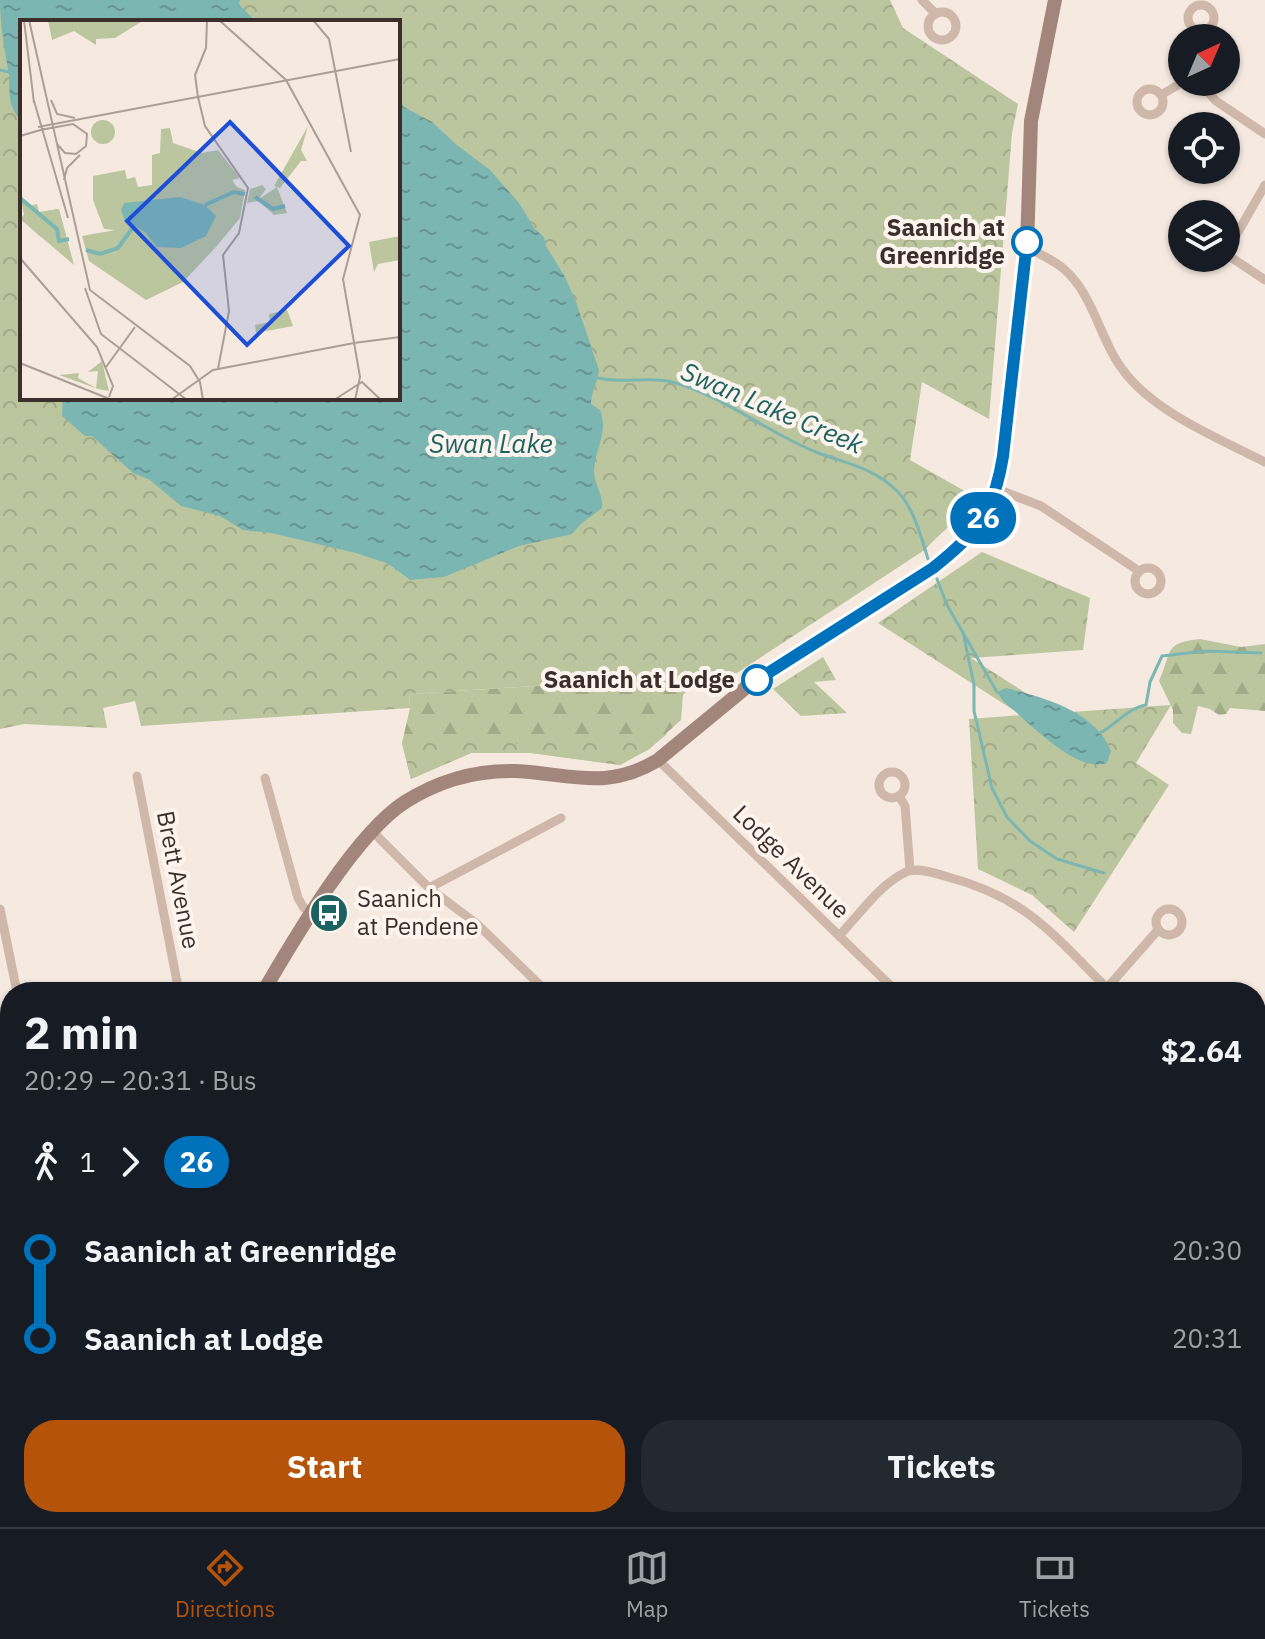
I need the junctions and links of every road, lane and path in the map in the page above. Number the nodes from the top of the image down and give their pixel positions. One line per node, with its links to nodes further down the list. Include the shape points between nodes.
1 (922, 0): 3 (street)
2 (1055, 0): 10 (main road, via 1031,121)
3 (936, 14)
4 (1168, 91): 5 (street)
5 (1161, 95)
6 (1212, 96): 7 (street)
7 (1265, 134)
8 (1265, 185): 9 (street)
9 (1240, 229)
10 (1027, 247): 13 (street, via 1063,268 1080,287 1128,377 1177,416); 14 (main road)
11 (1240, 263): 12 (street)
12 (1265, 280)
13 (1265, 462)
14 (997, 489): 15 (street, via 1041,506); 16 (main road, via 973,532 945,558 749,685)
15 (1139, 571)
16 (658, 760): 21 (main road, via 629,776 602,779 517,771 469,774 404,803); 27 (street, Lodge Avenue)
17 (137, 776): 29 (street, Brett Avenue)
18 (265, 778): 25 (street, via 298,898)
19 (899, 796): 22 (street, via 905,806)
20 (561, 818): 23 (street)
21 (373, 832): 23 (street); 25 (main road)
22 (910, 870): 27 (street, via 894,879); 33 (street, via 972,883 1005,897 1044,925)
23 (429, 888): 31 (street, via 477,924)
24 (0, 909): 28 (street)
25 (313, 913): 30 (main road)
26 (1158, 930): 34 (street)
27 (839, 936): 32 (street, Lodge Avenue)
28 (15, 982)
29 (177, 982)
30 (269, 982)
31 (537, 982)
32 (887, 982)
33 (1101, 982)
34 (1116, 982)

